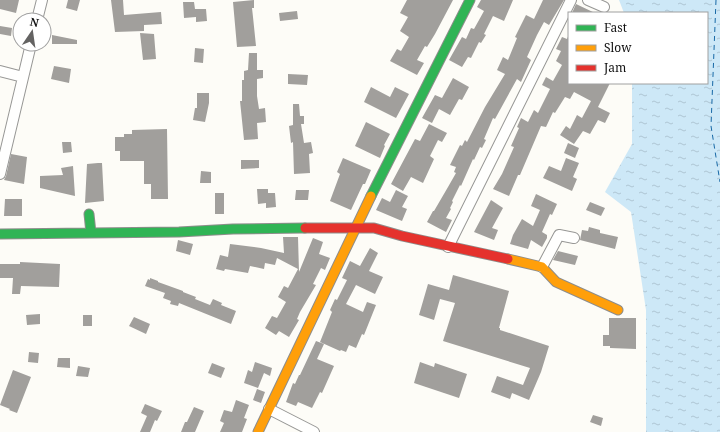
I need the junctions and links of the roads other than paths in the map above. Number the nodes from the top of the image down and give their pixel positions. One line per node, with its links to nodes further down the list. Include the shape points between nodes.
1 (42, 0): 6 (street)
2 (470, 0): 12 (street)
3 (572, 0): 16 (street)
4 (588, 0): 5 (street)
5 (604, 7)
6 (39, 12)
7 (29, 52): 9 (street)
8 (0, 71): 9 (street)
9 (23, 77): 10 (street)
10 (0, 173)
11 (89, 214): 13 (street)
12 (354, 228): 13 (street); 16 (street, via 374,228); 19 (street)
13 (91, 233): 14 (street)
14 (0, 234)
15 (574, 238): 17 (street, via 559,235)
16 (448, 247): 17 (street)
17 (542, 267): 18 (street, via 556,282)
18 (618, 310)
19 (269, 409): 20 (street); 21 (street)
20 (258, 432)
21 (314, 432)

